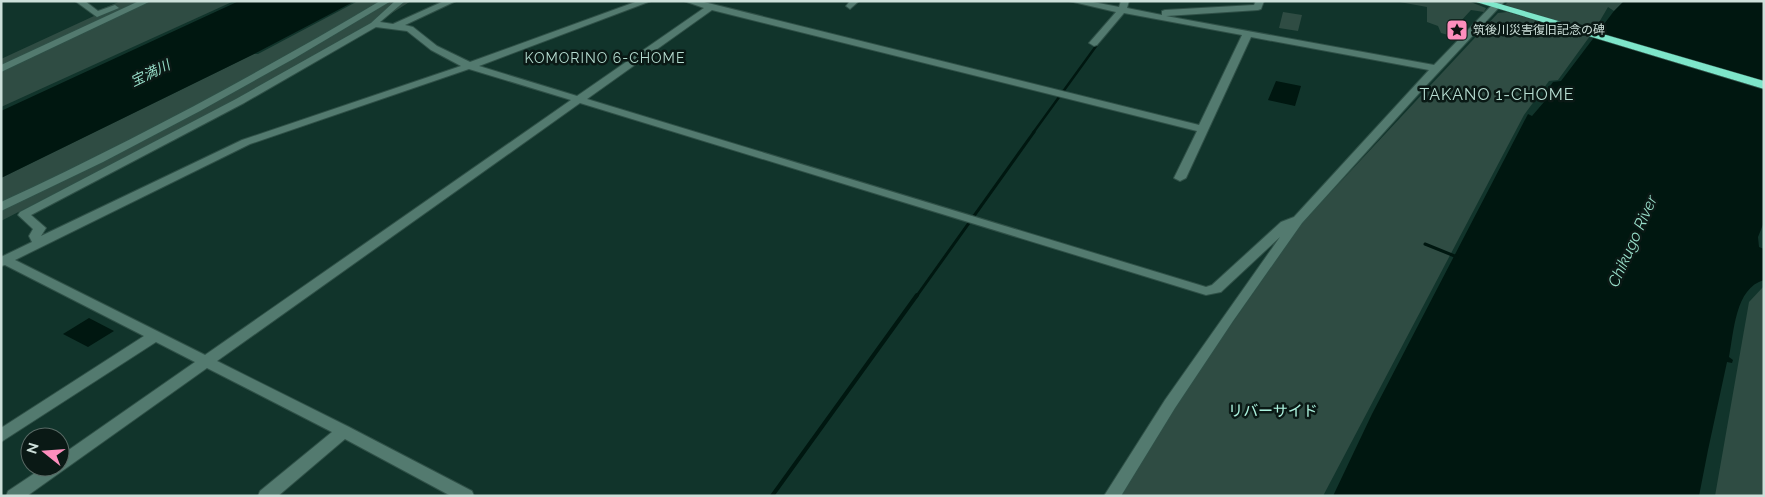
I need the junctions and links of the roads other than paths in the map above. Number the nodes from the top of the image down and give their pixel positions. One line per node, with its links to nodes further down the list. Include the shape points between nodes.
1 (79, 1): 2 (street, via 99,14)
2 (134, 1)
3 (147, 1): 18 (street)
4 (387, 1): 29 (street, via 180,118)
5 (401, 1): 16 (street)
6 (452, 1): 17 (street)
7 (647, 1): 22 (street)
8 (688, 1): 14 (street)
9 (1074, 1): 13 (street)
10 (1260, 1): 15 (street, via 1258,7)
11 (1478, 1): 12 (highway)
12 (1499, 4): 24 (street); 25 (highway, via 1529,16)
13 (1123, 6): 15 (street); 20 (street)
14 (710, 8): 26 (street); 27 (street)
15 (1144, 14): 19 (street)
16 (375, 24): 17 (street); 31 (street, via 240,100 26,213 24,215 40,228 35,236)
17 (396, 26): 22 (street, via 410,29 434,48)
18 (80, 33): 21 (street); 23 (street)
19 (1248, 33): 24 (street); 27 (street)
20 (1094, 43)
21 (1, 62)
22 (469, 66): 26 (street); 31 (street, via 246,142)
23 (1, 69)
24 (1438, 69): 30 (street)
25 (1764, 84)
26 (579, 100): 30 (street, via 1206,291 1216,288 1285,224); 34 (street)
27 (1202, 129): 28 (street)
28 (1180, 178)
29 (1, 207)
30 (1298, 220): 42 (street, via 1175,396)
31 (39, 242): 32 (street)
32 (3, 261): 33 (street)
33 (155, 336): 34 (street); 36 (street)
34 (206, 361): 35 (street); 37 (street)
35 (344, 431): 40 (street); 41 (street)
36 (1, 436)
37 (70, 457)
38 (42, 477): 39 (street)
39 (14, 496)
40 (266, 496)
41 (466, 496)
42 (1112, 496)

